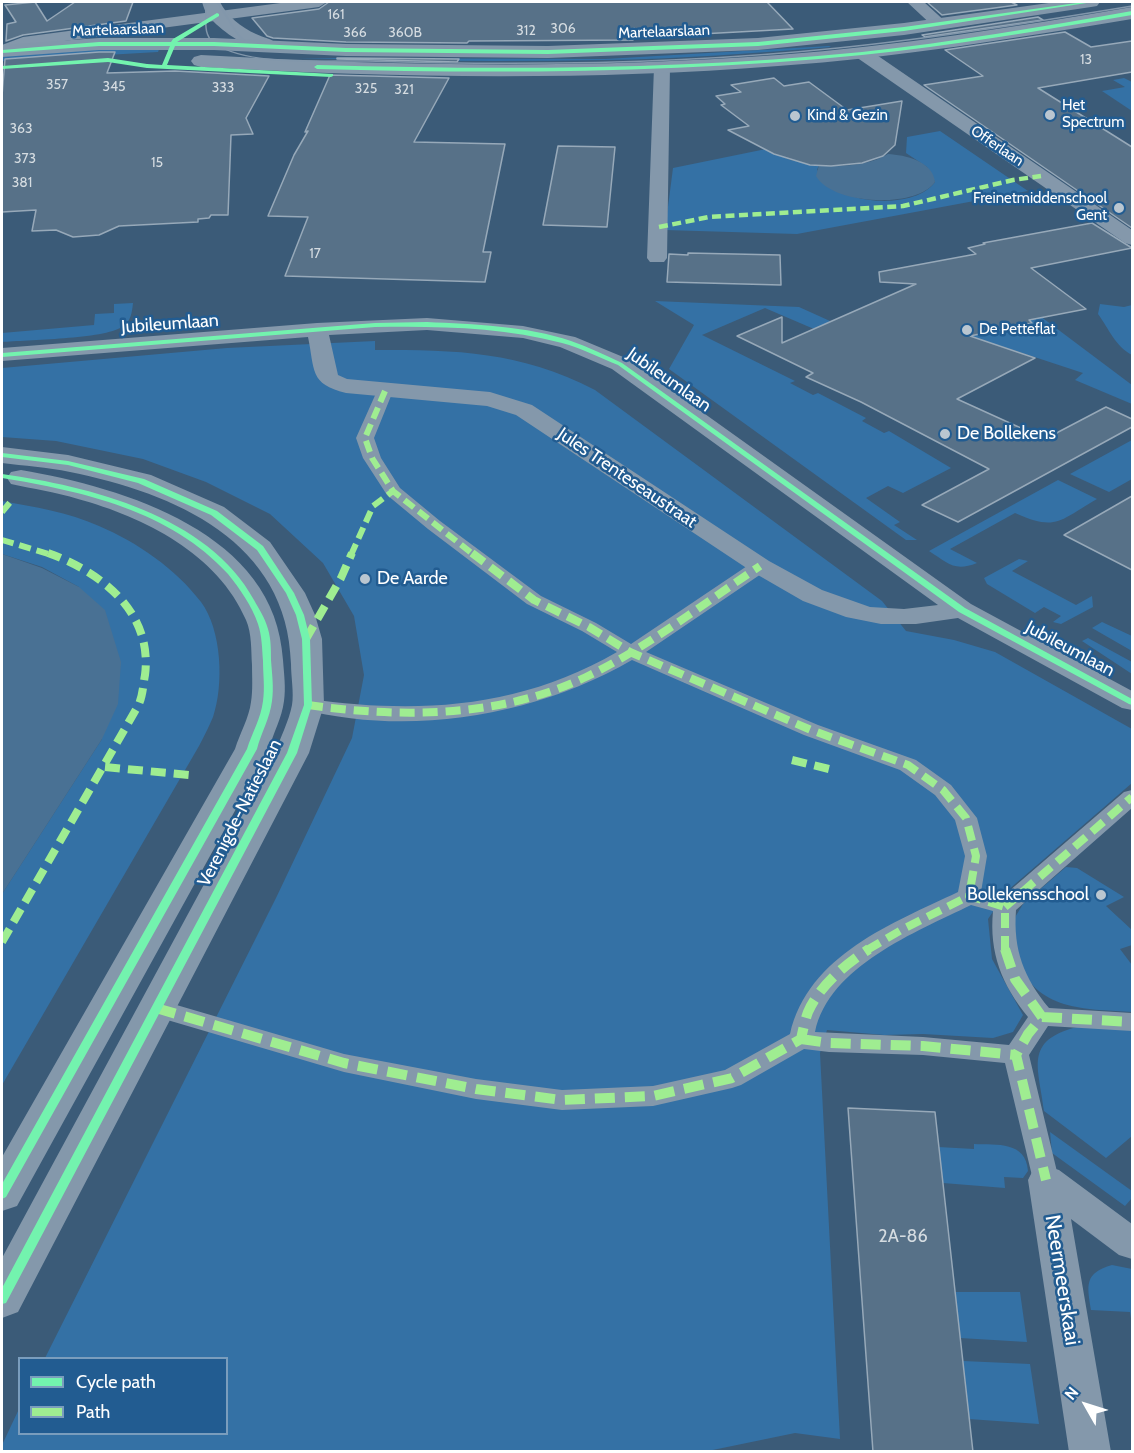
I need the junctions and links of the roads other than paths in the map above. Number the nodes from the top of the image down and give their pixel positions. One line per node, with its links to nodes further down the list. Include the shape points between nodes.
1 (319, 2): 4 (street, Martelaarslaan)
2 (915, 2): 6 (street)
3 (1088, 2): 6 (main road, Martelaarslaan)
4 (214, 8): 7 (street); 8 (street, Martelaarslaan, via 23,42)
5 (1132, 13): 9 (street, Martelaarslaan)
6 (941, 25): 7 (main road, Martelaarslaan, via 758,44 560,51 368,50)
7 (242, 41): 8 (main road, Martelaarslaan); 10 (main road, Martelaarslaan)
8 (2, 51)
9 (862, 53): 11 (street, Martelaarslaan); 13 (street, Offerlaan)
10 (201, 61): 11 (street, Martelaarslaan, via 435,70); 12 (main road, Martelaarslaan, via 126,60)
11 (662, 67): 14 (street, Martelaarslaan)
12 (2, 68)
13 (1132, 239)
14 (657, 258)
15 (317, 329): 16 (street, Jubileumlaan); 17 (street, Jules Trenteseaustraat, via 327,376 332,382); 21 (street, Jubileumlaan, via 427,324 483,327 567,342 621,364)
16 (2, 355)
17 (385, 391): 20 (street, Jules Trenteseaustraat, via 490,399 524,410); 22 (street, via 365,438 372,458 393,491 534,600)
18 (2, 455): 24 (street, Verenigde-Natieslaan, via 68,463 141,482 214,513 260,548 280,575 300,615 306,639)
19 (2, 476): 34 (street, Verenigde-Natieslaan, via 48,482 113,500 153,516 206,549 232,571 253,602 262,622 268,670 267,705 252,749)
20 (760, 566): 21 (street, Jules Trenteseaustraat, via 838,607 871,615 906,617); 22 (street)
21 (962, 610): 23 (street, Jubileumlaan)
22 (630, 652): 24 (street, via 586,677 535,696 462,709 409,714); 26 (street, via 811,730 908,765 943,790 966,818 976,856)
23 (1132, 702)
24 (308, 705): 28 (street, Verenigde-Natieslaan, via 292,753)
25 (1132, 797): 27 (street)
26 (969, 896): 27 (street); 31 (street, via 887,937 842,970 826,984 809,1010)
27 (1005, 907): 29 (street, via 1004,945 1011,975)
28 (156, 1008): 31 (street, via 344,1063 476,1089 562,1100 653,1096 732,1078); 36 (street, Verenigde-Natieslaan)
29 (1042, 1017): 30 (street); 32 (street)
30 (1132, 1022)
31 (801, 1039): 32 (street)
32 (1016, 1055): 33 (street, Neermeerskaai)
33 (1046, 1180): 35 (street, Neermeerskaai); 37 (street, Neermeerskaai)
34 (2, 1194)
35 (1132, 1245)
36 (2, 1299)
37 (1090, 1452)

